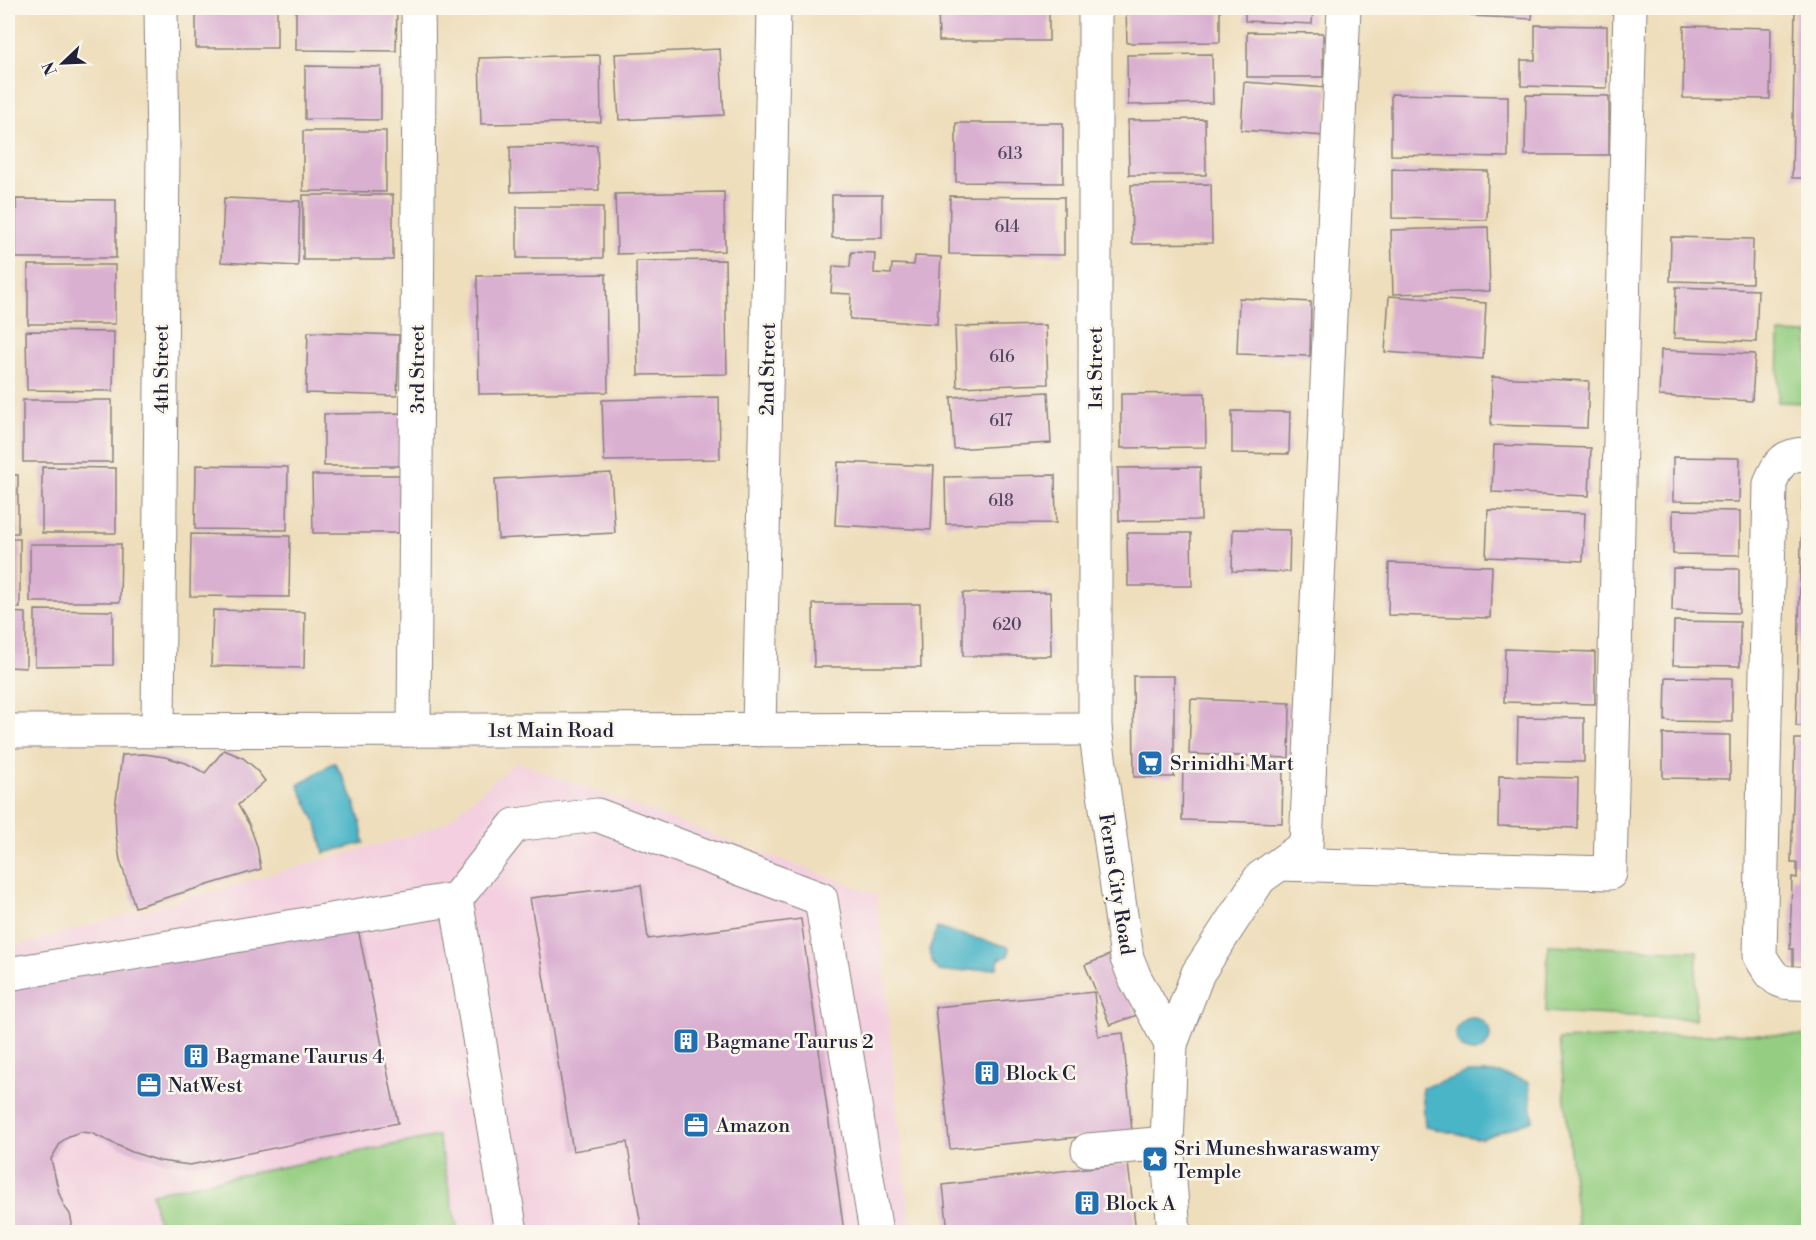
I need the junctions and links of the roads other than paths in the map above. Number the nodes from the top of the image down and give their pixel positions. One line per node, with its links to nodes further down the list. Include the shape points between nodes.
1 (161, 8): 10 (street, 4th Street)
2 (417, 8): 11 (street, 3rd Street)
3 (774, 8): 12 (street, 2nd Street)
4 (1095, 8): 8 (street, 1st Street)
5 (1344, 8): 14 (street, via 1306,845)
6 (1630, 8): 14 (street, via 1610,873)
7 (1809, 454): 17 (street, via 1796,454 1776,466 1770,484 1760,956 1771,975 1785,984)
8 (1095, 729): 12 (street, 1st Main Road); 13 (street, 1st Street)
9 (8, 730): 10 (street, 1st Main Road)
10 (158, 730): 11 (street, 1st Main Road)
11 (414, 730): 12 (street, 1st Main Road)
12 (759, 730)
13 (1101, 776): 18 (street, Ferns City Road, via 1127,958)
14 (1280, 864): 18 (street, via 1260,878 1198,973)
15 (456, 898): 16 (street); 21 (street); 22 (street, via 515,825 597,815 822,899)
16 (8, 974)
17 (1809, 983)
18 (1171, 1044): 19 (street)
19 (1167, 1143): 20 (street); 23 (street)
20 (1088, 1150)
21 (511, 1233)
22 (876, 1233)
23 (1174, 1233)

